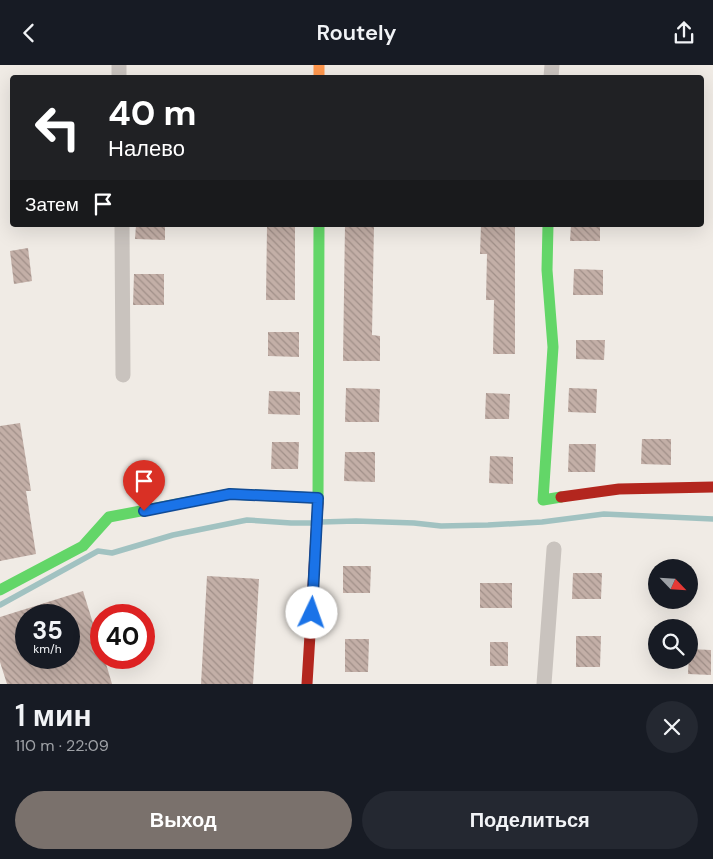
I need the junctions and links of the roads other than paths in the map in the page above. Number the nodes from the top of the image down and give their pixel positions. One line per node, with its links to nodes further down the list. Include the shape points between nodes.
1 (122, 227): 4 (street)
2 (319, 227): 6 (street)
3 (548, 227): 5 (street, via 547,271 553,347 544,500 619,489)
4 (123, 375)
5 (713, 487)
6 (318, 498): 8 (street, via 230,494 109,517 83,546); 9 (street)
7 (554, 549): 10 (street)
8 (0, 590)
9 (307, 684)
10 (544, 684)

